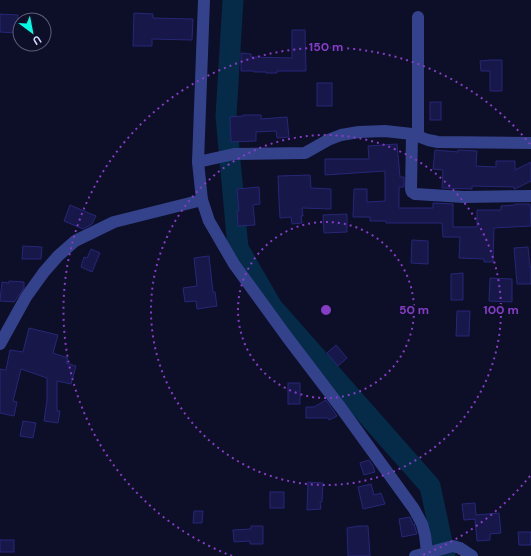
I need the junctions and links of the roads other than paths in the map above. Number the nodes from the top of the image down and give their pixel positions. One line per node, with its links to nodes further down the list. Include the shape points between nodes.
1 (204, 0): 5 (street)
2 (418, 17): 3 (street)
3 (415, 135): 4 (street, via 438,142); 5 (street, via 386,131 359,132 328,140 305,153 234,154); 6 (street, via 411,189 415,194 464,197)
4 (531, 143)
5 (198, 162): 7 (street)
6 (531, 196)
7 (202, 200): 8 (street, via 114,222 74,241 44,272 26,297); 9 (street, via 209,221 234,264 414,508)
8 (0, 344)
9 (431, 552): 10 (street); 11 (street, via 452,546)
10 (415, 556)
11 (472, 556)

